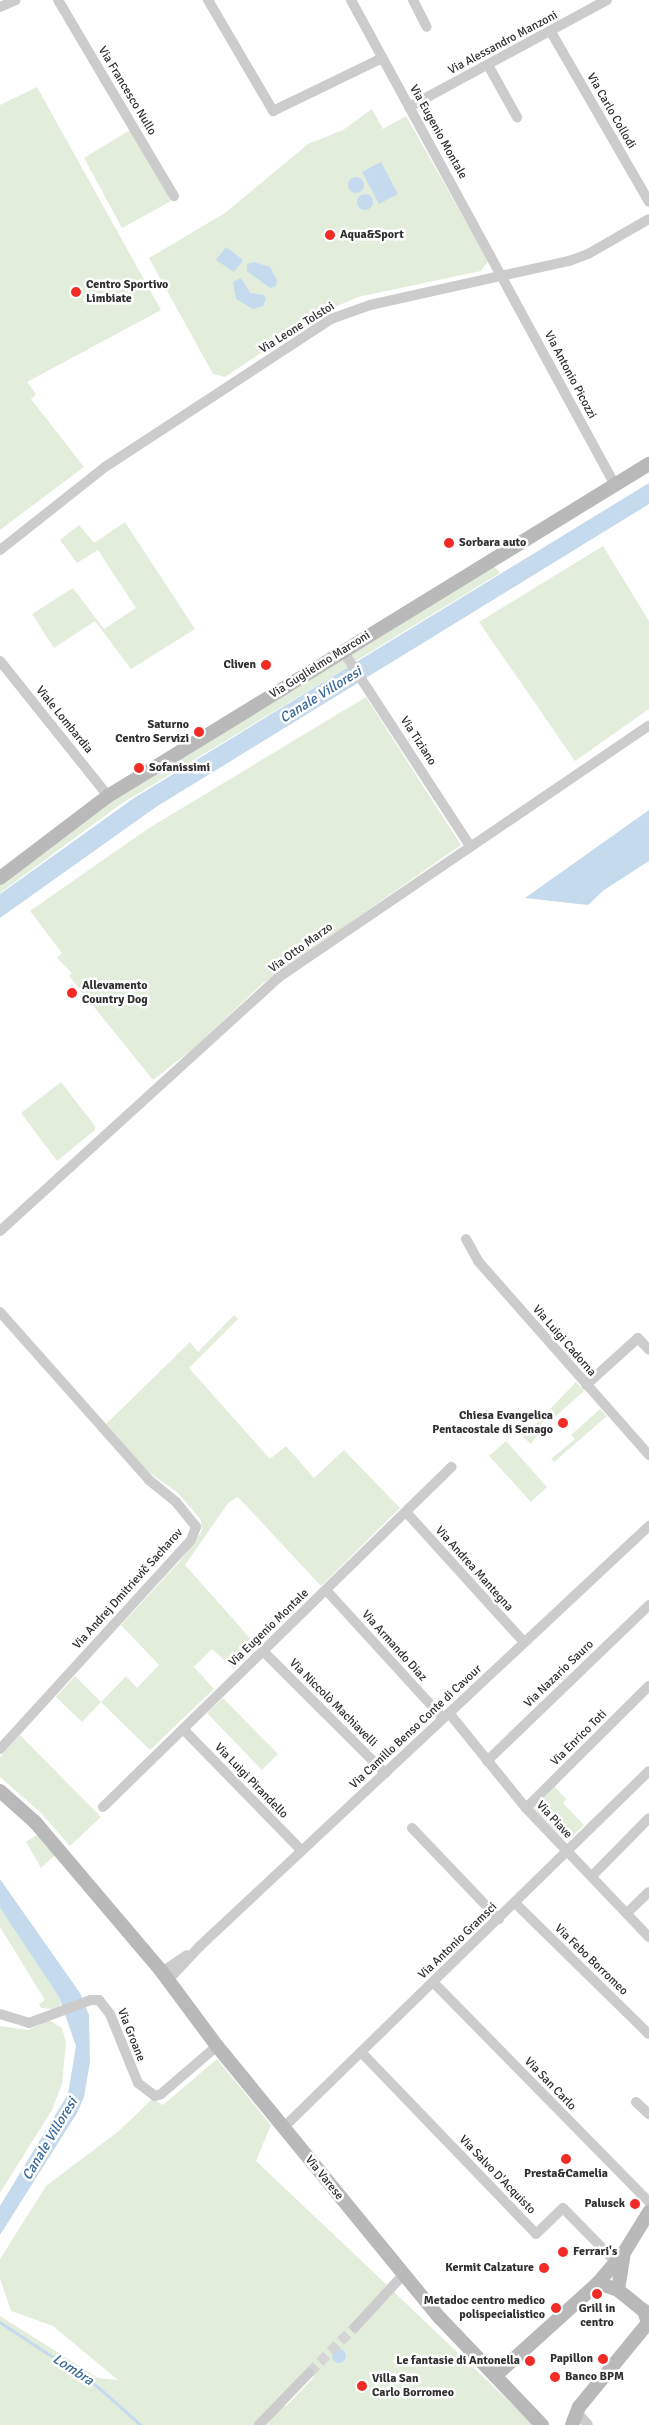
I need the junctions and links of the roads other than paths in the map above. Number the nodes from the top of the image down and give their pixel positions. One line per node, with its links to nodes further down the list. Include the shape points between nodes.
1 (16, 0): 7 (street)
2 (58, 0): 14 (street, Via Francesco Nullo)
3 (208, 0): 10 (street, via 273,111)
4 (351, 0): 10 (street, Via Eugenio Montale)
5 (413, 0): 8 (street)
6 (607, 0): 9 (street, Via Alessandro Manzoni)
7 (0, 7)
8 (426, 27)
9 (551, 32): 11 (street, Via Alessandro Manzoni); 15 (street, Via Carlo Collodi)
10 (382, 58): 12 (street, Via Eugenio Montale)
11 (488, 65): 12 (street, Via Alessandro Manzoni); 13 (street)
12 (409, 107): 17 (street, Via Eugenio Montale)
13 (517, 117)
14 (174, 196)
15 (649, 202)
16 (649, 219): 17 (street, Via Leone Tolstoi, via 588,254)
17 (502, 277): 19 (street, Via Antonio Picozzi); 20 (street, Via Leone Tolstoi, via 370,305 331,320 105,467)
18 (649, 464): 19 (street, Via Guglielmo Marconi)
19 (615, 485): 21 (street, Via Guglielmo Marconi)
20 (0, 550)
21 (346, 655): 24 (street, Via Guglielmo Marconi); 25 (street, Via Tiziano)
22 (0, 661): 24 (street, Viale Lombardia)
23 (649, 726): 25 (street, Via Otto Marzo)
24 (108, 796): 26 (street, Via Guglielmo Marconi)
25 (470, 846): 27 (street, Via Otto Marzo, via 280,977)
26 (0, 878)
27 (0, 1231)
28 (466, 1239): 31 (street, Via Luigi Cadorna, via 478,1261)
29 (0, 1312): 43 (street, Via Andrej Dmitrievič Sacharov, via 149,1480 176,1502 196,1528 192,1540)
30 (649, 1350): 31 (street, via 638,1338)
31 (586, 1385): 32 (street, Via Luigi Cadorna)
32 (649, 1455)
33 (452, 1467): 34 (street, Via Eugenio Montale)
34 (406, 1512): 36 (street, Via Eugenio Montale); 38 (street, Via Andrea Mantegna)
35 (649, 1526): 38 (street, Via Camillo Benso Conte di Cavour)
36 (326, 1590): 39 (street, Via Eugenio Montale); 41 (street, Via Armando Diaz)
37 (649, 1605): 44 (street, Via Nazario Sauro)
38 (524, 1642): 41 (street, Via Camillo Benso Conte di Cavour)
39 (263, 1651): 42 (street, Via Eugenio Montale); 46 (street, Via Niccolò Machiavelli)
40 (649, 1686): 49 (street, Via Enrico Toti)
41 (446, 1715): 44 (street, Via Piave); 46 (street, Via Camillo Benso Conte di Cavour)
42 (183, 1729): 48 (street, Via Eugenio Montale); 52 (street, Via Luigi Pirandello)
43 (0, 1749)
44 (487, 1761): 49 (street, Via Piave)
45 (649, 1771): 53 (street, Via Antonio Gramsci)
46 (385, 1773): 52 (street, Via Camillo Benso Conte di Cavour)
47 (0, 1791): 60 (street, Via Varese, via 35,1822)
48 (103, 1807)
49 (526, 1808): 53 (street, Via Piave)
50 (649, 1818): 54 (street)
51 (412, 1828): 58 (street)
52 (302, 1850): 60 (street, Via Camillo Benso Conte di Cavour)
53 (567, 1852): 54 (street, Via Piave); 56 (street, Via Antonio Gramsci)
54 (592, 1876): 57 (street, Via Piave)
55 (649, 1892): 57 (street)
56 (515, 1903): 58 (street, Via Antonio Gramsci); 63 (street, Via Febo Borromeo)
57 (627, 1914): 59 (street, Via Piave)
58 (499, 1919): 61 (street, Via Antonio Gramsci)
59 (649, 1938)
60 (165, 1976): 64 (street, Via Varese)
61 (434, 1982): 65 (street, Via Antonio Gramsci); 69 (street, Via San Carlo)
62 (0, 2014): 64 (street, Via Groane, via 29,2023 87,2001 98,2000 108,2010 133,2074 142,2089 152,2095 160,2094)
63 (649, 2034)
64 (217, 2046): 68 (street, Via Varese)
65 (361, 2052): 68 (street, Via Antonio Gramsci); 71 (street, Via Salvo D'Acquisto, via 536,2234 563,2208)
66 (636, 2102): 67 (street)
67 (649, 2114)
68 (283, 2128): 72 (street, Via Varese)
69 (649, 2202)
70 (649, 2212): 71 (street)
71 (621, 2261): 73 (street); 74 (street)
72 (403, 2275): 76 (street); 78 (street, Via Varese)
73 (598, 2283): 74 (street); 78 (street)
74 (618, 2290): 75 (street, via 641,2308)
75 (648, 2318): 79 (street, via 645,2330)
76 (355, 2327)
77 (309, 2373): 81 (street)
78 (496, 2376): 80 (street, Via Varese)
79 (574, 2418): 83 (street)
80 (540, 2423): 82 (street)
81 (259, 2425)
82 (555, 2425)
83 (588, 2425)

